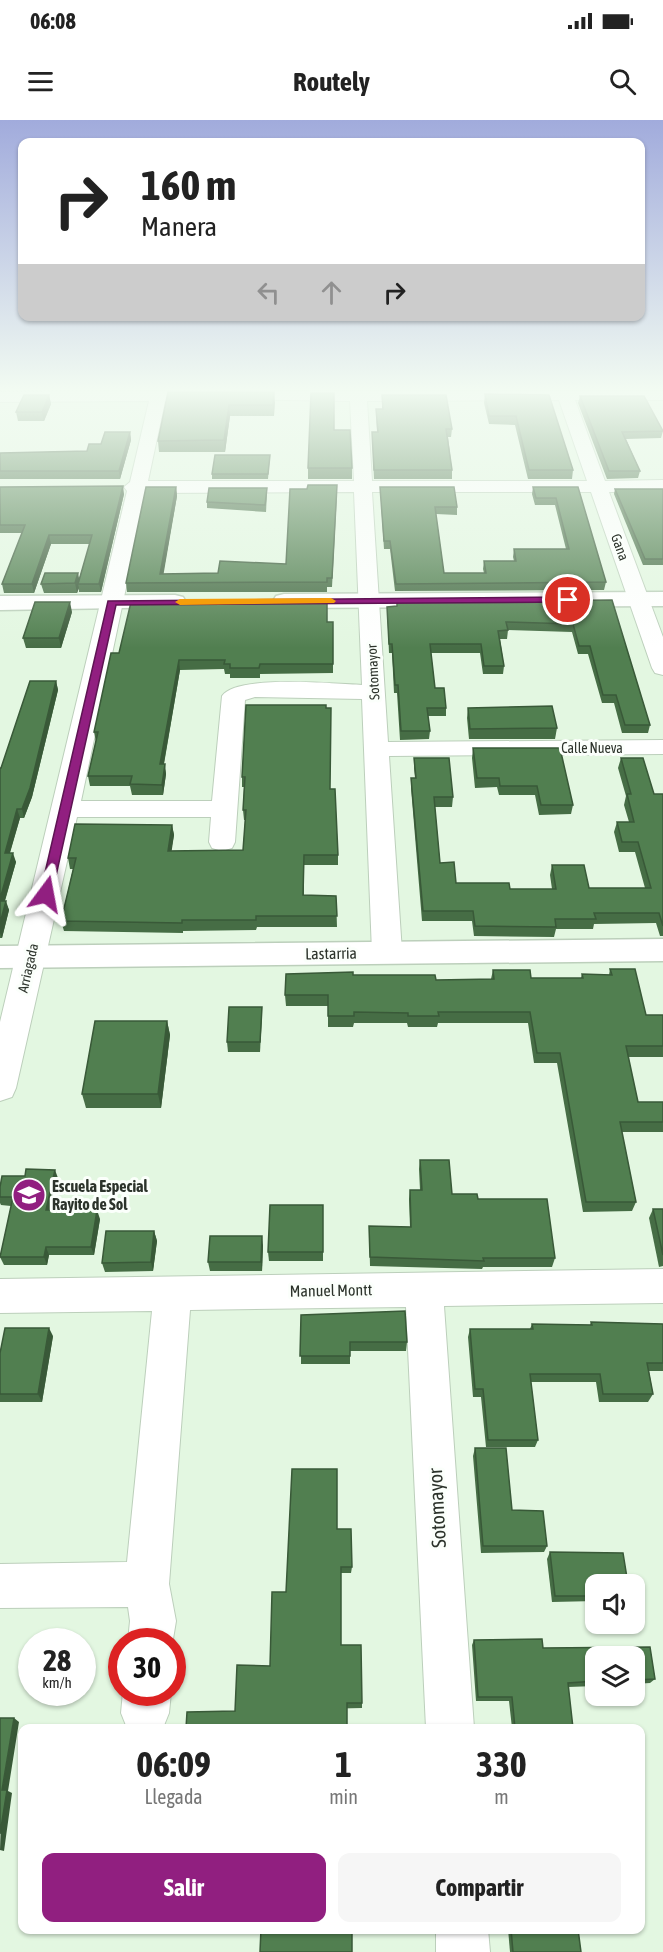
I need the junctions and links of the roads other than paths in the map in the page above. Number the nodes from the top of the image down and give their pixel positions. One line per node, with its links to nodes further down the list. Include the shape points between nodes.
1 (139, 476): 8 (street, Arriagada)
2 (362, 476): 6 (street, Sotomayor)
3 (595, 476): 4 (street, Gana)
4 (598, 486): 5 (street); 6 (street); 9 (street, Gana)
5 (663, 486)
6 (363, 487): 8 (street); 11 (street, Sotomayor)
7 (114, 488): 8 (street)
8 (136, 488): 15 (street, Arriagada)
9 (638, 599): 10 (main road); 11 (main road); 16 (street, Gana)
10 (663, 599)
11 (369, 601): 13 (main road); 17 (street, Sotomayor)
12 (195, 602): 15 (main road)
13 (266, 602)
14 (0, 603): 15 (main road)
15 (112, 603): 21 (street, Arriagada)
16 (663, 668)
17 (374, 692): 19 (street, Sotomayor); 20 (street, via 253,690 234,696)
18 (663, 747): 19 (street, Calle Nueva)
19 (376, 749): 24 (street, Sotomayor)
20 (224, 809): 21 (street); 22 (street)
21 (66, 810): 26 (street, Arriagada)
22 (222, 843)
23 (663, 950): 24 (main road, Lastarria)
24 (387, 952): 26 (main road, Lastarria)
25 (0, 957): 26 (main road, Lastarria)
26 (31, 957): 27 (street, Arriagada)
27 (0, 1088)
28 (663, 1286): 29 (street, Manuel Montt)
29 (424, 1288): 30 (street, Manuel Montt); 35 (street, Sotomayor)
30 (173, 1293): 31 (street, Manuel Montt); 32 (street)
31 (0, 1296)
32 (147, 1584): 33 (street); 34 (street)
33 (0, 1586)
34 (152, 1628)
35 (450, 1724)
36 (462, 1934): 37 (street)
37 (463, 1952)

